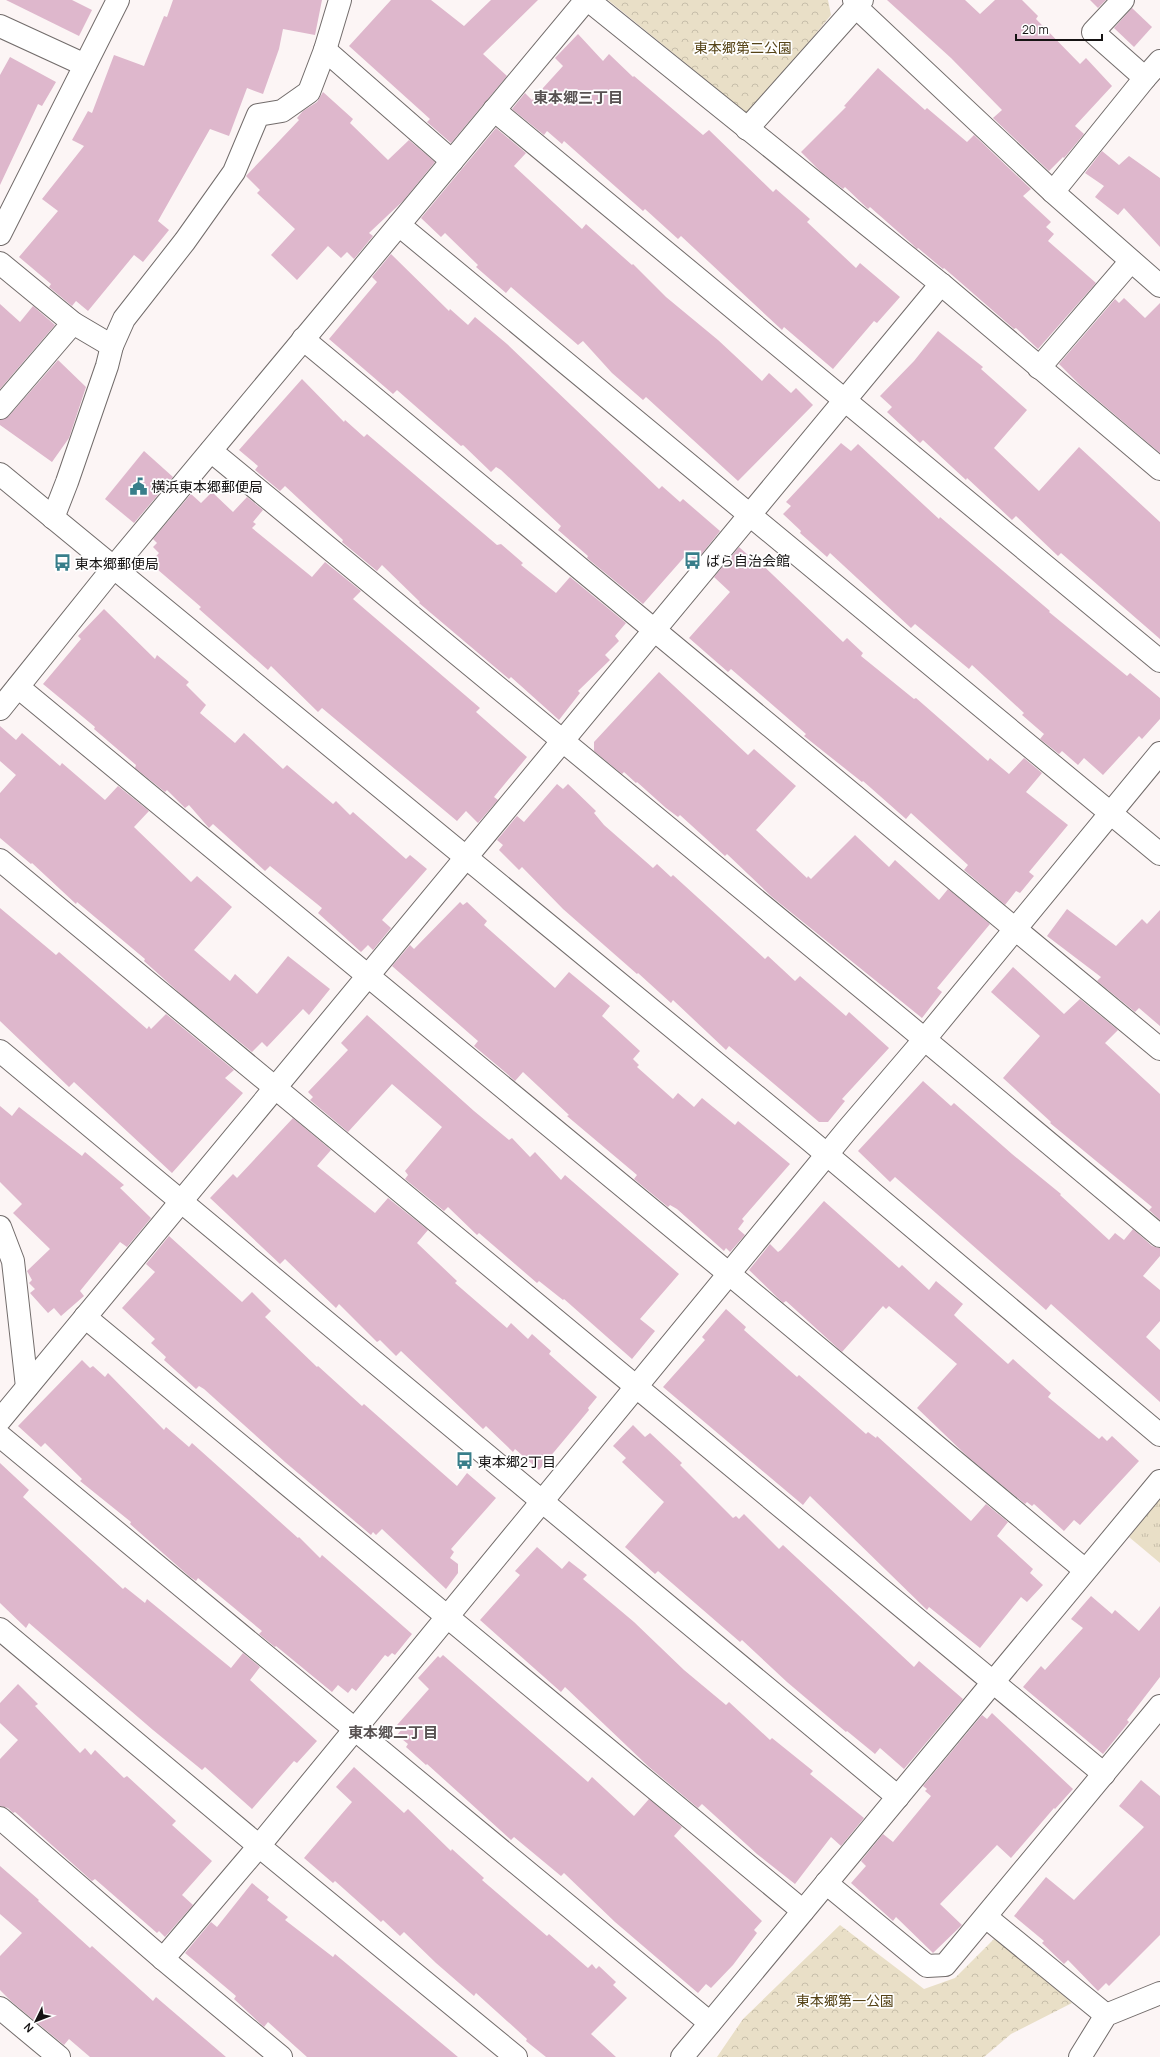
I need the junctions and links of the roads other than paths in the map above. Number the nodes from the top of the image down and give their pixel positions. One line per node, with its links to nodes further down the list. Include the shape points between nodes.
1 (118, 0): 9 (street)
2 (340, 0): 7 (street)
3 (587, 0): 11 (street); 12 (street)
4 (1123, 0): 10 (street, via 1093,32)
5 (857, 2): 12 (street); 14 (street)
6 (0, 26): 9 (street)
7 (326, 50): 13 (street); 23 (street, via 309,92 282,111 258,115 234,172 185,242 124,320)
8 (1160, 61): 10 (street)
9 (85, 66): 16 (street)
10 (1145, 78): 14 (street)
11 (494, 110): 13 (street); 25 (street)
12 (747, 129): 19 (street)
13 (452, 160): 15 (street)
14 (1053, 192): 17 (street)
15 (399, 225): 22 (street); 30 (street)
16 (0, 234)
17 (1131, 261): 20 (street); 24 (street)
18 (0, 263): 21 (street)
19 (941, 284): 24 (street); 25 (street)
20 (1160, 286)
21 (73, 323): 23 (street); 26 (street)
22 (303, 339): 27 (street); 33 (street)
23 (112, 346): 31 (street, via 105,373)
24 (1039, 368): 28 (street)
25 (845, 399): 30 (street); 34 (street)
26 (0, 408)
27 (211, 451): 32 (street); 37 (street)
28 (1160, 469)
29 (0, 474): 31 (street)
30 (749, 515): 33 (street); 39 (street)
31 (53, 518): 32 (street)
32 (114, 567): 35 (street); 41 (street)
33 (655, 629): 37 (street); 43 (street)
34 (1160, 661)
35 (18, 687): 36 (street); 44 (street)
36 (0, 709)
37 (562, 741): 41 (street); 45 (street)
38 (1160, 753): 39 (street)
39 (1110, 812): 40 (street); 43 (street)
40 (1160, 854)
41 (467, 857): 44 (street); 49 (street)
42 (0, 860): 48 (street)
43 (1015, 929): 45 (street); 46 (street)
44 (368, 976): 48 (street); 53 (street)
45 (924, 1040): 49 (street); 52 (street)
46 (1160, 1049)
47 (0, 1052): 50 (street)
48 (275, 1088): 50 (street); 55 (street)
49 (827, 1154): 53 (street); 58 (street)
50 (180, 1202): 54 (street); 61 (street)
51 (0, 1227): 56 (street, via 14,1261)
52 (1160, 1236)
53 (729, 1274): 55 (street); 62 (street)
54 (85, 1317): 56 (street); 63 (street)
55 (636, 1386): 61 (street); 65 (street)
56 (27, 1387): 57 (street)
57 (0, 1420)
58 (1160, 1435)
59 (0, 1436): 67 (street)
60 (1160, 1481): 62 (street)
61 (542, 1502): 63 (street); 69 (street)
62 (1085, 1570): 65 (street)
63 (447, 1616): 67 (street); 73 (street)
64 (0, 1629): 71 (street)
65 (993, 1682): 68 (street); 69 (street)
66 (1160, 1706): 68 (street)
67 (354, 1728): 71 (street); 79 (street)
68 (1104, 1774): 74 (street)
69 (898, 1797): 72 (street)
70 (0, 1818): 75 (street)
71 (259, 1846): 75 (street); 82 (street)
72 (826, 1883): 73 (street); 74 (street, via 927,1966 945,1965)
73 (803, 1911): 79 (street)
74 (986, 1917): 78 (street)
75 (163, 1959): 81 (street)
76 (1160, 1993): 78 (street)
77 (0, 2008): 80 (street)
78 (1106, 2015): 84 (street)
79 (710, 2024): 83 (street)
80 (59, 2057)
81 (281, 2057)
82 (516, 2057)
83 (682, 2057)
84 (1080, 2057)

